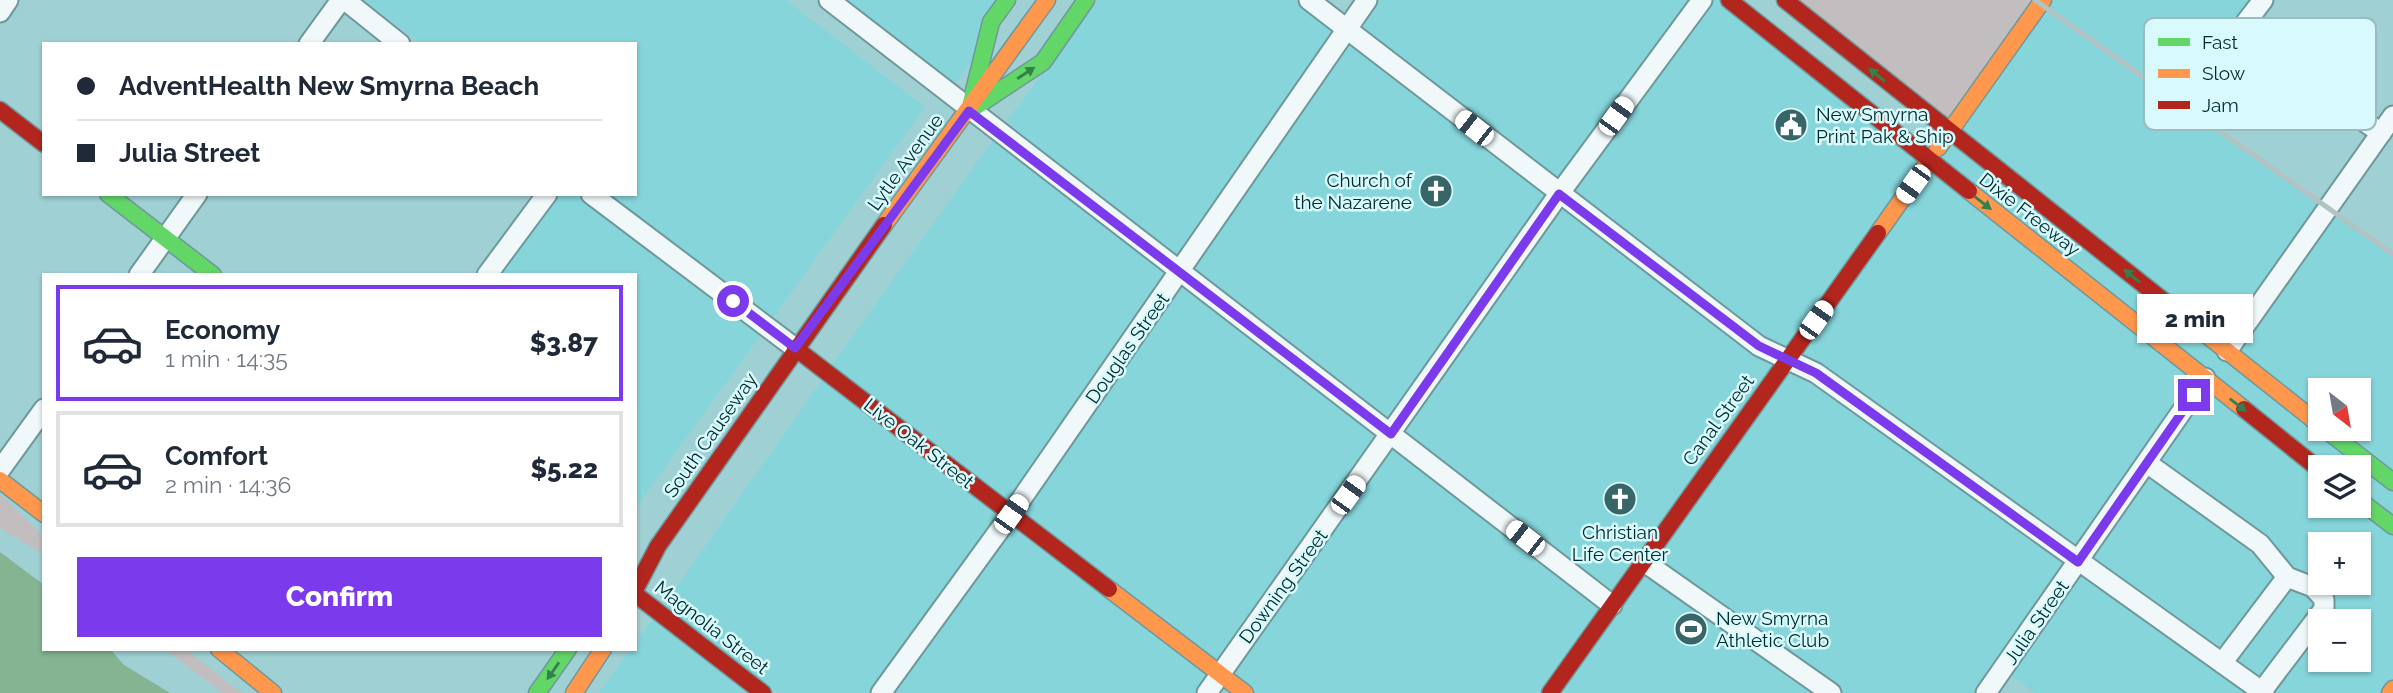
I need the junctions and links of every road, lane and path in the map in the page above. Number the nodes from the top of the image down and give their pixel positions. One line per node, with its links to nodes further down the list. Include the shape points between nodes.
1 (8, 0): 14 (street)
2 (343, 0): 17 (street); 18 (street)
3 (829, 0): 20 (street)
4 (1007, 0): 20 (main road, via 991,22)
5 (1047, 0): 20 (main road, Lytle Avenue)
6 (1086, 0): 20 (main road, one-way to 6, via 1043,62)
7 (1308, 0): 16 (street)
8 (1367, 0): 16 (street, Douglas Street)
9 (1702, 0): 27 (street, Downing Street)
10 (1729, 0): 26 (main road, Dixie Freeway)
11 (1784, 0): 23 (main road, Dixie Freeway, one-way to 11)
12 (2043, 0): 23 (main road, Canal Street)
13 (2263, 0): 15 (street)
14 (0, 12)
15 (2249, 18)
16 (1346, 29): 27 (street); 36 (street, Douglas Street)
17 (311, 42)
18 (397, 42)
19 (0, 110): 25 (main road)
20 (969, 111): 36 (street); 38 (main road, Lytle Avenue)
21 (2393, 117): 24 (street)
22 (2376, 130): 24 (street)
23 (1949, 133): 26 (main road, Canal Street); 39 (main road, Dixie Freeway, one-way to 23)
24 (2381, 133): 39 (street)
25 (42, 142)
26 (1929, 161): 37 (main road, Dixie Freeway, one-way to 37); 40 (main road, Canal Street)
27 (1559, 194): 40 (street, via 1759,346); 44 (street, Downing Street)
28 (110, 196): 32 (main road)
29 (196, 196): 32 (street)
30 (546, 196): 35 (street)
31 (594, 196): 38 (street, Live Oak Street)
32 (164, 239): 33 (street); 34 (main road)
33 (140, 273)
34 (210, 273)
35 (488, 273)
36 (1179, 273): 44 (street); 53 (street, Douglas Street)
37 (2143, 330): 39 (main road, via 2200,350); 41 (main road, Dixie Freeway)
38 (795, 348): 53 (main road, Live Oak Street); 55 (main road, South Causeway)
39 (2227, 351): 43 (main road, Dixie Freeway)
40 (1788, 359): 56 (main road, Canal Street); 57 (street, via 1816,373)
41 (2205, 379): 43 (main road, via 2217,376 2239,382); 46 (main road, Dixie Freeway, one-way to 46); 47 (street, Julia Street)
42 (42, 412): 48 (street)
43 (2306, 413)
44 (1391, 434): 62 (street); 67 (street, Downing Street)
45 (2341, 441): 50 (main road, Dixie Freeway)
46 (2308, 460)
47 (2147, 463): 57 (street, Julia Street); 59 (street, via 2260,544)
48 (0, 470)
49 (0, 480): 52 (main road)
50 (2393, 482)
51 (2371, 509): 54 (main road)
52 (42, 512)
53 (1011, 514): 67 (main road, Live Oak Street); 73 (street, Douglas Street)
54 (2393, 526)
55 (658, 547): 58 (main road, South Causeway); 60 (main road, South Causeway)
56 (1643, 561): 62 (main road, Canal Street); 77 (street)
57 (2078, 562): 66 (street); 78 (street, Julia Street)
58 (637, 570)
59 (2287, 578): 66 (street); 68 (street, via 2314,587 2324,599 2324,609)
60 (637, 588)
61 (637, 594): 72 (main road, Magnolia Street)
62 (1612, 605): 76 (main road, Canal Street)
63 (221, 651): 69 (main road)
64 (567, 651): 70 (main road, one-way to 70)
65 (602, 651): 71 (main road)
66 (2222, 663): 68 (street)
67 (1220, 674): 74 (street, Downing Street); 75 (main road, Live Oak Street)
68 (2263, 692)
69 (273, 693)
70 (537, 693)
71 (574, 693)
72 (764, 693)
73 (881, 693)
74 (1207, 693)
75 (1245, 693)
76 (1550, 693)
77 (1831, 693)
78 (1986, 693)

